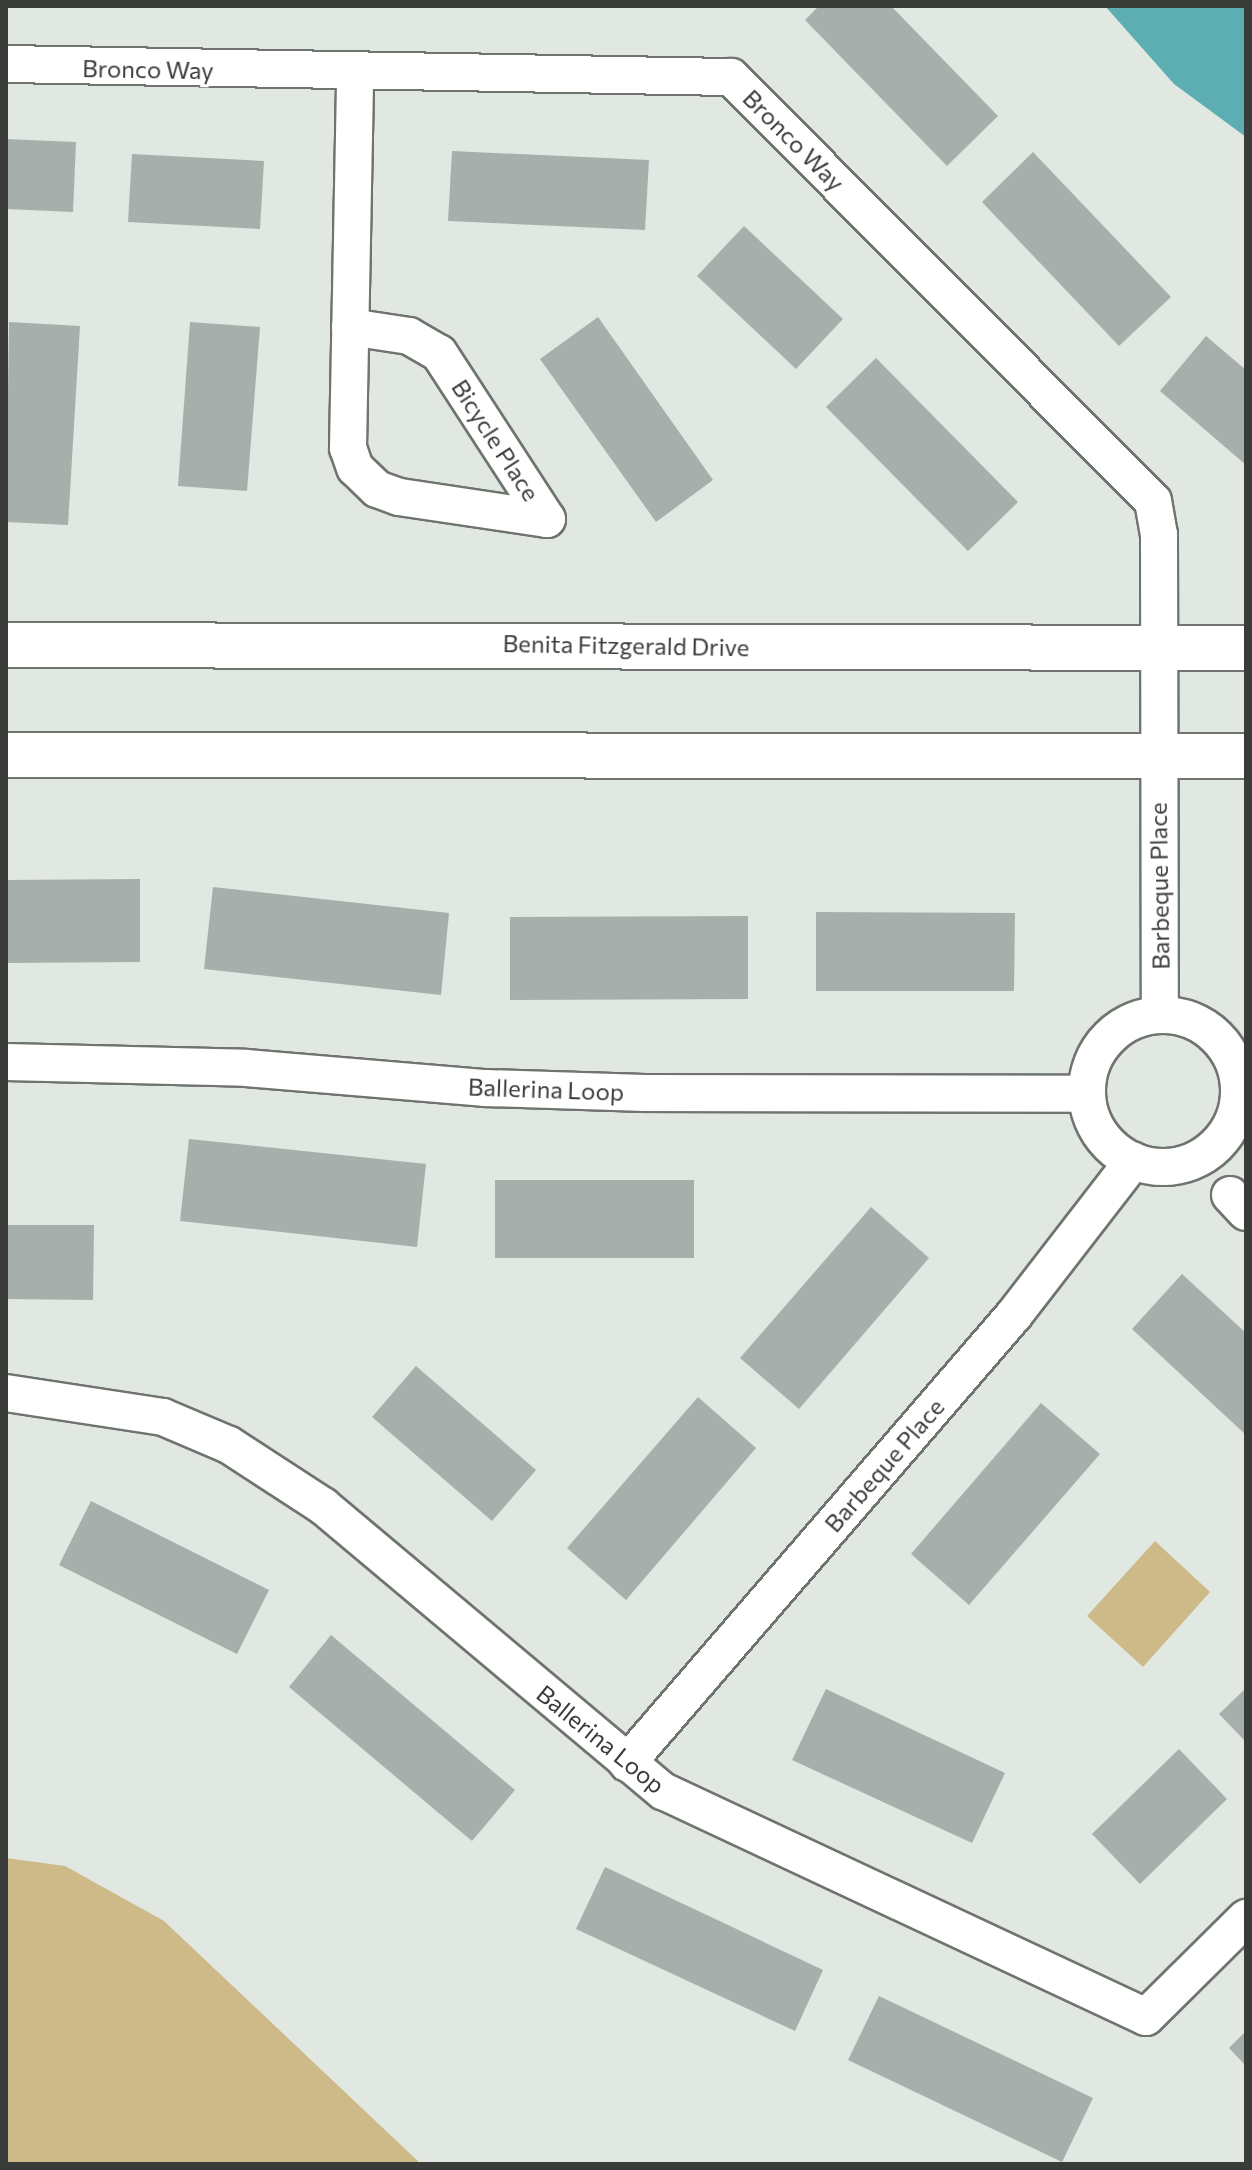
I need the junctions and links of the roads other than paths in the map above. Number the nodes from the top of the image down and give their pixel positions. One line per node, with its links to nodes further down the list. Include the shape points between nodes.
1 (6, 64): 2 (street, Bronco Way)
2 (355, 72): 3 (street, Bicycle Place); 6 (street, Bronco Way, via 731,77 1153,501 1159,534)
3 (350, 327): 3 (street, Bicycle Place, via 348,448 367,480 399,497 547,519 439,353 409,336)
4 (6, 645): 6 (main road, Benita Fitzgerald Drive)
5 (1246, 648): 6 (main road, Benita Fitzgerald Drive)
6 (1155, 652): 9 (street, Bronco Way)
7 (6, 755): 9 (main road)
8 (1246, 756): 9 (main road)
9 (1158, 758): 10 (street, Barbeque Place)
10 (1160, 1015): 12 (street, via 1184,1017 1223,1042); 13 (street, via 1137,1019 1100,1048)
11 (6, 1062): 13 (street, Ballerina Loop, via 246,1068 486,1088 645,1093)
12 (1243, 1085): 14 (street, via 1229,1129 1197,1159 1165,1166)
13 (1087, 1094): 14 (street, via 1100,1134)
14 (1133, 1161): 16 (street, Barbeque Place, via 1014,1315)
15 (6, 1393): 16 (street, Ballerina Loop, via 163,1417 265,1465 323,1506)
16 (627, 1763): 17 (street, Ballerina Loop, via 686,1804 1146,2017)
17 (1246, 1918)

